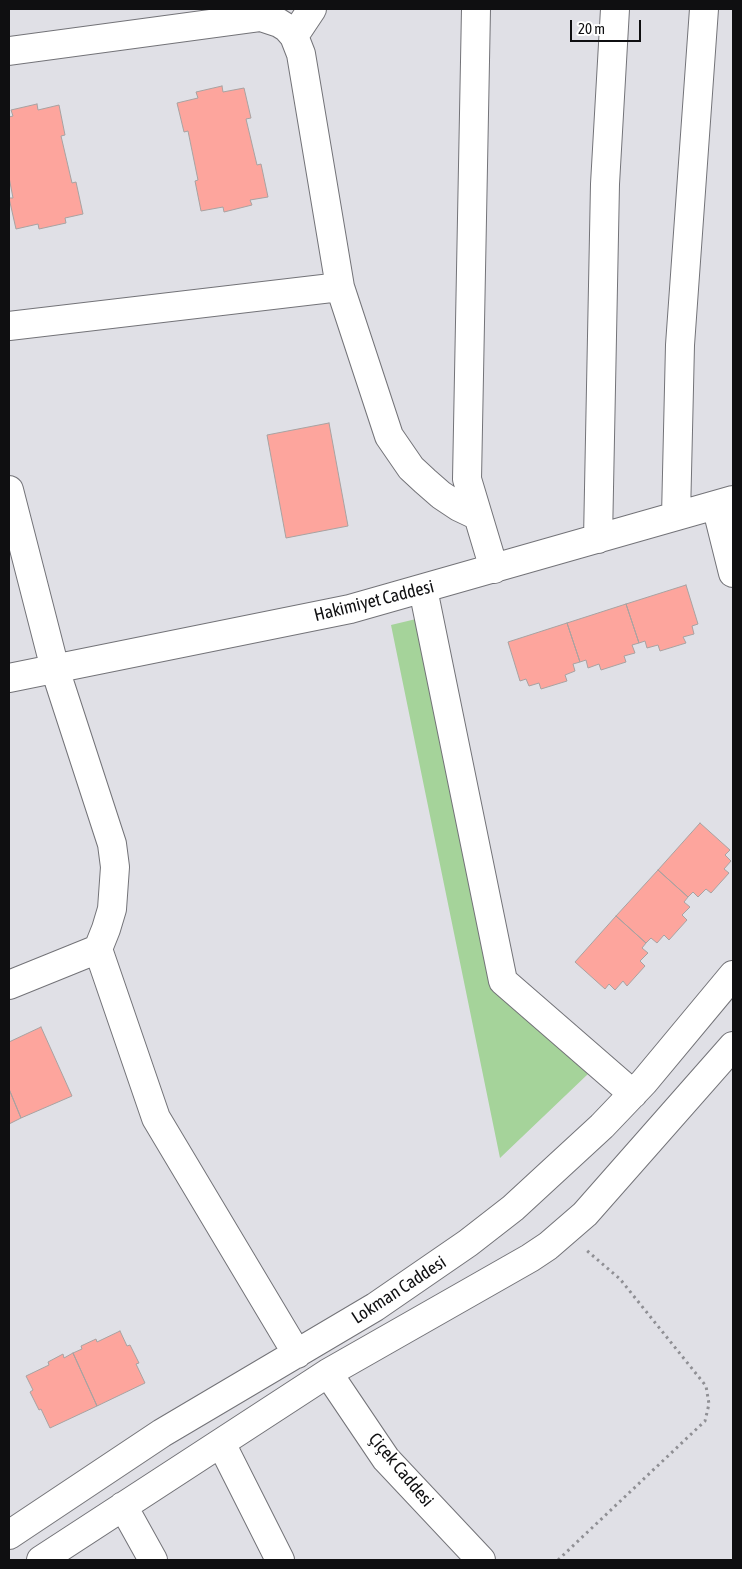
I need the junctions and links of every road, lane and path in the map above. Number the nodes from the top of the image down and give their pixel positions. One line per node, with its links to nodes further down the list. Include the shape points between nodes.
1 (312, 9): 5 (street)
2 (476, 9): 11 (street, via 467,479)
3 (615, 9): 13 (street, via 604,184)
4 (704, 9): 12 (street, via 680,344)
5 (294, 36): 6 (street, via 279,23 261,17); 7 (street, via 301,54)
6 (9, 51)
7 (340, 287): 8 (street); 11 (street, via 389,436 424,481 441,495)
8 (9, 326)
9 (9, 490): 17 (street)
10 (725, 502): 12 (street, Hakimiyet Caddesi); 15 (street)
11 (478, 516): 14 (street)
12 (676, 516): 13 (street, Hakimiyet Caddesi)
13 (598, 539): 14 (street, Hakimiyet Caddesi)
14 (494, 569): 16 (street, Hakimiyet Caddesi)
15 (733, 573)
16 (423, 588): 17 (street, Hakimiyet Caddesi, via 350,609); 23 (street, via 503,981)
17 (55, 669): 18 (street, Hakimiyet Caddesi); 19 (street, via 112,844 114,895)
18 (9, 678)
19 (98, 949): 21 (street); 25 (street, via 156,1118)
20 (733, 975): 23 (street, Lokman Caddesi)
21 (9, 985)
22 (733, 1046): 24 (street, Lokman Caddesi)
23 (633, 1094): 25 (street, Lokman Caddesi, via 558,1168 476,1237 375,1308)
24 (566, 1233): 26 (street, Lokman Caddesi, via 530,1258); 34 (path, via 620,1279 706,1386 709,1404 705,1421)
25 (297, 1354): 29 (street, Lokman Caddesi, via 162,1433)
26 (328, 1373): 27 (street, Lokman Caddesi); 33 (street, Çiçek Caddesi, via 386,1459)
27 (221, 1443): 28 (street, Lokman Caddesi); 32 (street)
28 (123, 1506): 30 (street, Lokman Caddesi); 31 (street)
29 (9, 1535)
30 (41, 1560)
31 (153, 1560)
32 (280, 1560)
33 (482, 1560)
34 (558, 1560)

